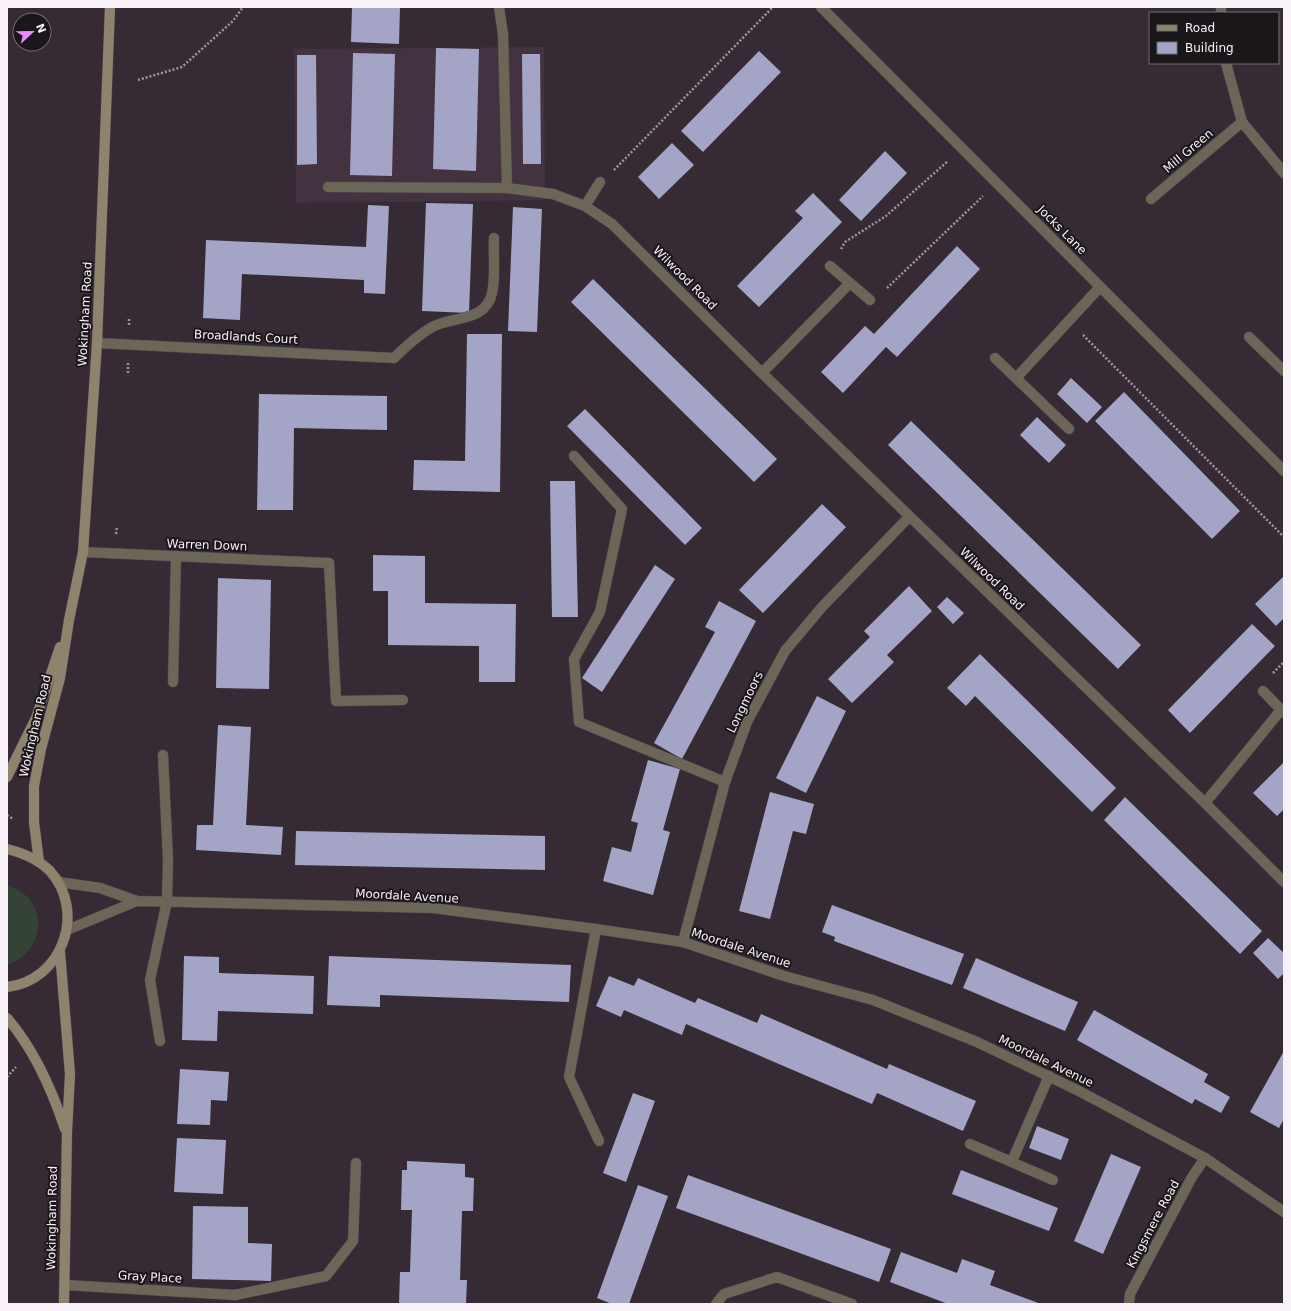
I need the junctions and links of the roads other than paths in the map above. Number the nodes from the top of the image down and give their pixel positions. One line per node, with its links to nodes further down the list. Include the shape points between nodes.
1 (110, 7): 18 (main road, Wokingham Road)
2 (499, 7): 9 (street, via 503,34)
3 (821, 7): 15 (street, Jocks Lane)
4 (1226, 64): 5 (street)
5 (1242, 122): 6 (street); 10 (street, Mill Green)
6 (1284, 173)
7 (600, 182): 11 (street)
8 (328, 187): 9 (street, Wilwood Road)
9 (507, 188): 11 (street, Wilwood Road, via 553,194)
10 (1151, 199)
11 (585, 206): 21 (street, Wilwood Road, via 612,224)
12 (494, 238): 18 (street, Broadlands Court, via 492,294 484,309 472,317 454,319 433,327 410,341 394,358)
13 (830, 266): 14 (street)
14 (850, 283): 16 (street); 21 (street)
15 (1100, 286): 22 (street); 25 (street, Jocks Lane)
16 (870, 300)
17 (1249, 337): 20 (street)
18 (97, 343): 27 (main road, Wokingham Road)
19 (995, 358): 22 (street)
20 (1284, 371)
21 (762, 373): 26 (street, Wilwood Road)
22 (1016, 378): 23 (street)
23 (1069, 429)
24 (574, 456): 36 (street, via 622,509 600,612 574,659 579,722)
25 (1284, 471)
26 (909, 517): 36 (street, Longmoors, via 822,607 785,651 747,722); 37 (street, Wilwood Road)
27 (83, 552): 28 (street, Warren Down); 29 (main road, Wokingham Road)
28 (176, 556): 30 (street); 32 (street, Warren Down, via 329,563 336,701)
29 (69, 620): 35 (main road, Wokingham Road, via 36,718); 39 (main road, Wokingham Road, via 60,678 34,786 34,822)
30 (173, 682)
31 (1263, 691): 33 (street)
32 (403, 700)
33 (1283, 712): 37 (street)
34 (164, 755): 43 (street)
35 (7, 777)
36 (725, 782): 46 (street, Longmoors)
37 (1205, 803): 41 (street, Wilwood Road)
38 (7, 849): 39 (main road)
39 (39, 862): 40 (main road)
40 (58, 882): 42 (street, Moordale Avenue, via 100,888); 45 (main road, via 68,913)
41 (1284, 882)
42 (137, 901): 43 (street, Moordale Avenue); 45 (street, Moordale Avenue)
43 (167, 901): 44 (street, Moordale Avenue, via 433,908); 50 (street, via 150,980)
44 (596, 929): 46 (street, Moordale Avenue); 53 (street, via 569,1077)
45 (67, 930): 47 (main road)
46 (683, 942): 51 (street, Moordale Avenue, via 784,976 873,1000 977,1042)
47 (60, 952): 48 (main road, via 48,967 33,979); 52 (main road, Wokingham Road, via 70,1074)
48 (7, 987)
49 (7, 1018): 52 (main road, Wokingham Road, via 46,1078)
50 (160, 1041)
51 (1049, 1076): 55 (street, Moordale Avenue); 56 (street)
52 (67, 1132): 60 (main road, Wokingham Road)
53 (598, 1141)
54 (970, 1144): 56 (street)
55 (1205, 1158): 59 (street, Moordale Avenue); 64 (street, Kingsmere Road, via 1192,1177 1130,1294)
56 (1012, 1161): 58 (street)
57 (356, 1163): 60 (street, Gray Place, via 353,1241 326,1276 235,1295)
58 (1053, 1180)
59 (1284, 1212)
60 (64, 1285): 61 (main road, Wokingham Road)
61 (64, 1304)
62 (716, 1304): 63 (street, via 724,1294 777,1278)
63 (852, 1304)
64 (1129, 1304)

